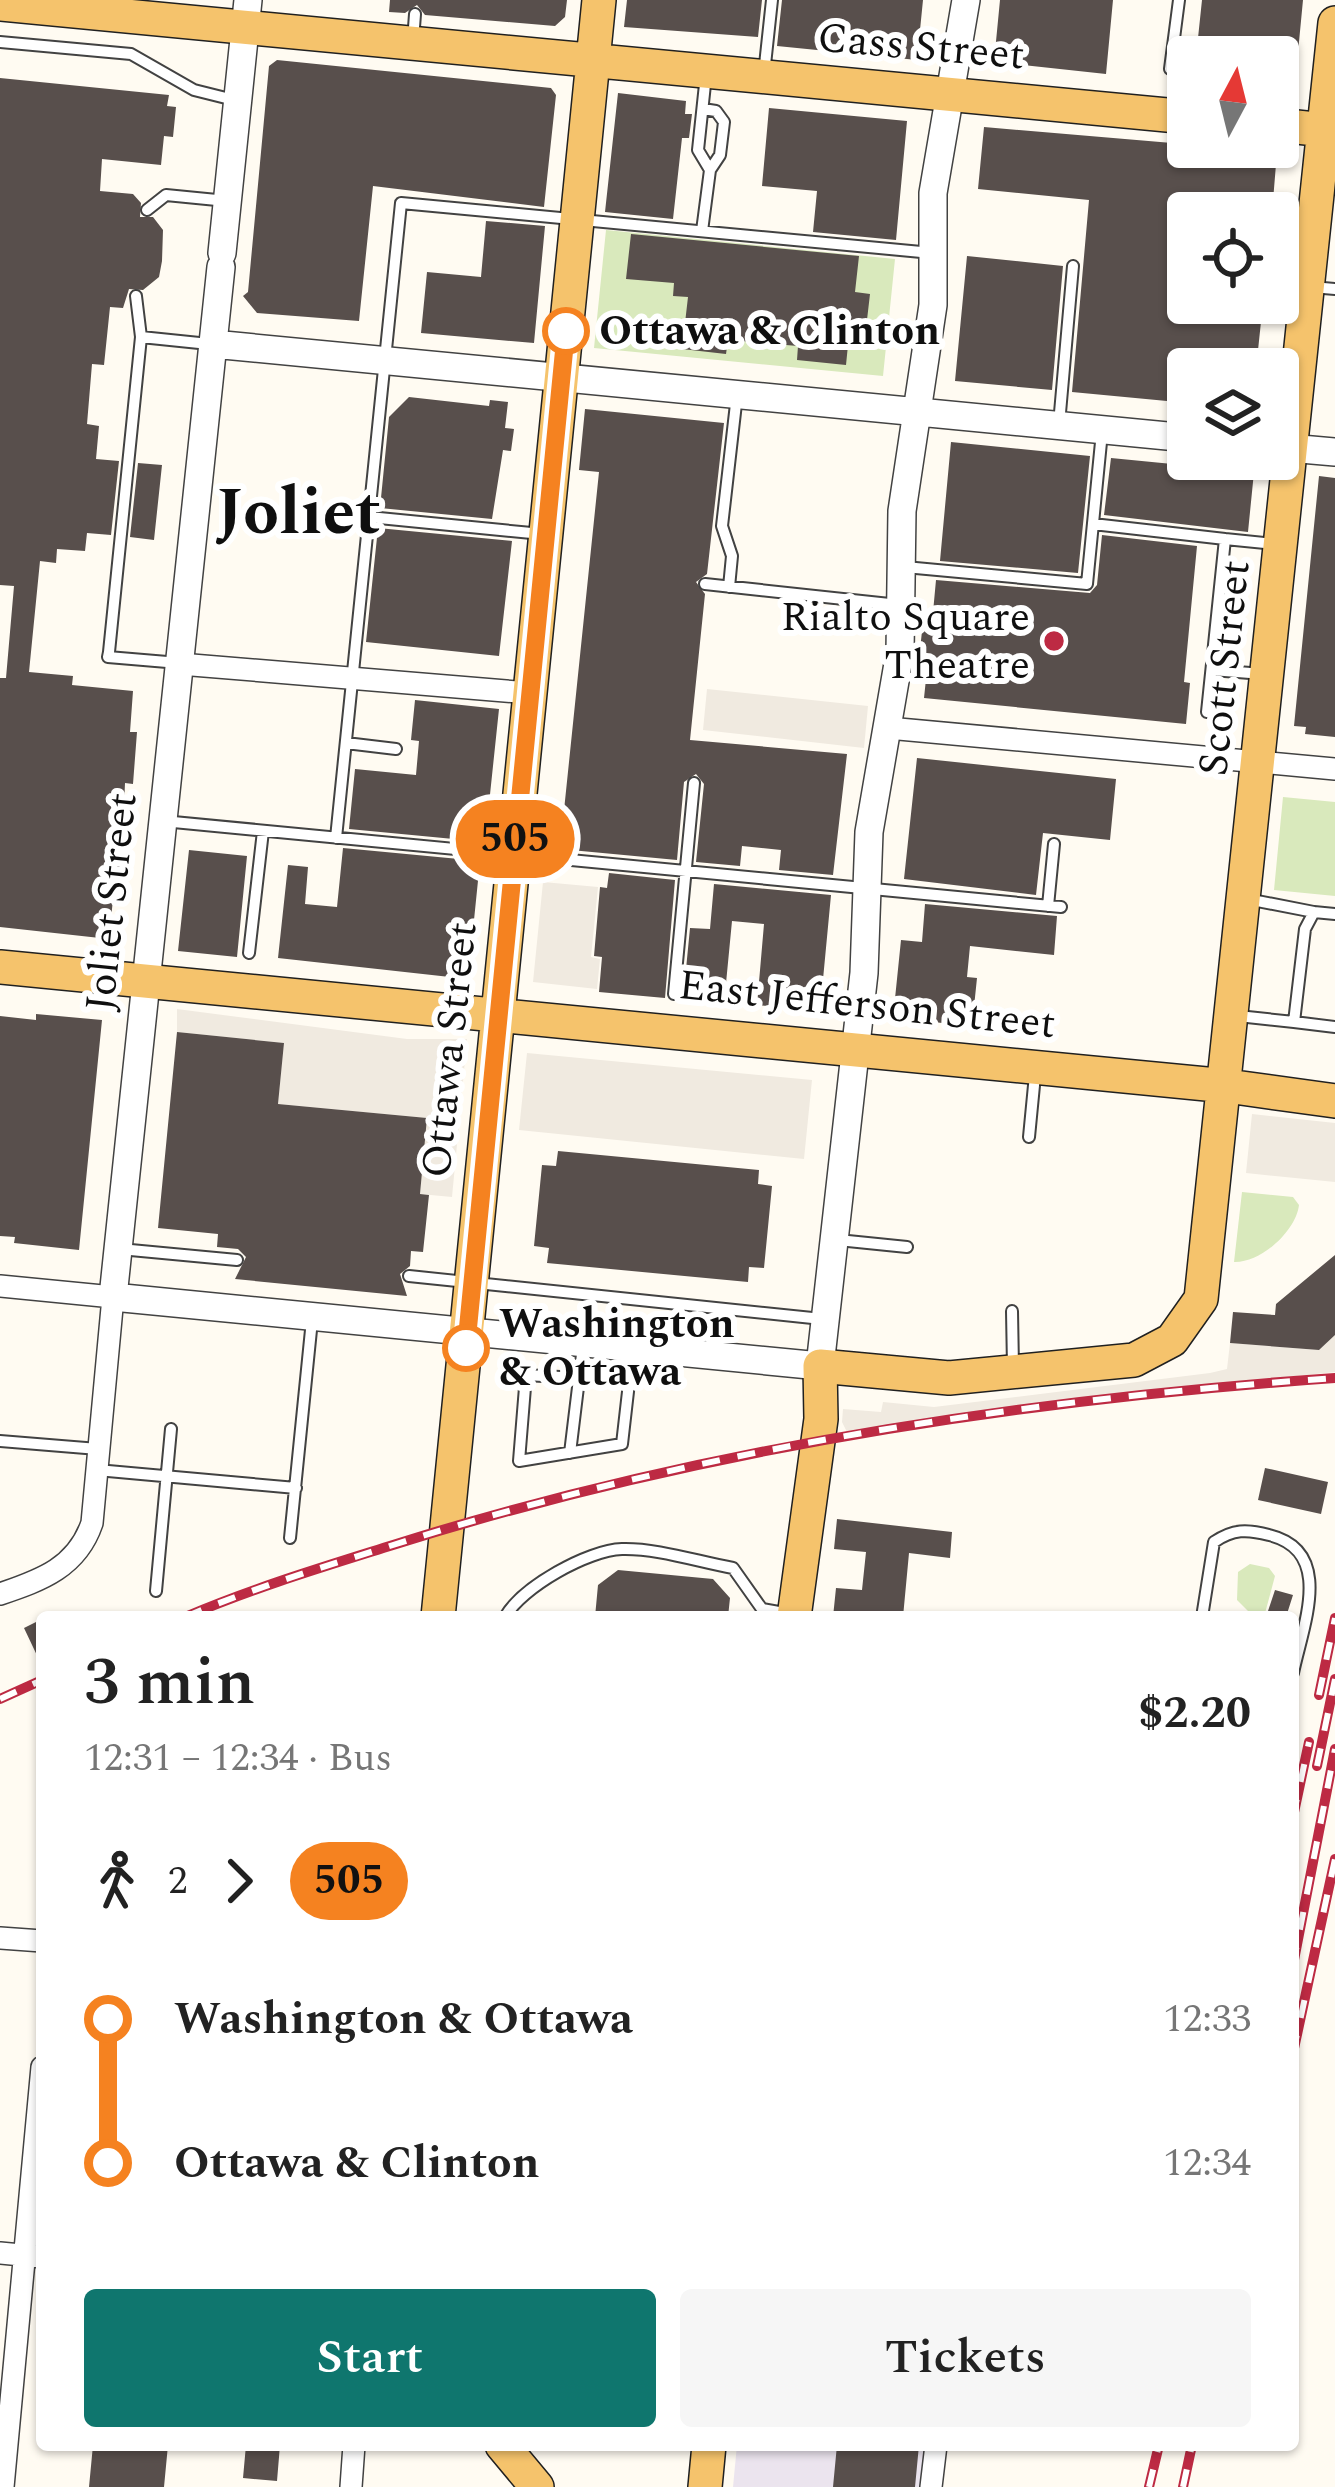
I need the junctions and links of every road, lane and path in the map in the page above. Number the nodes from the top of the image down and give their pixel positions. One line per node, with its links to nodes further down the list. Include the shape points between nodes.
1 (599, 0): 10 (main road, Ottawa Street)
2 (772, 0): 13 (lane)
3 (966, 0): 14 (street)
4 (1179, 0): 8 (lane)
5 (0, 4): 6 (main road, Cass Street)
6 (246, 15): 10 (main road, Cass Street, via 414,29); 15 (street, Joliet Street)
7 (1335, 23): 11 (main road, Scott Street)
8 (1175, 36)
9 (0, 41): 15 (lane, via 131,54 194,91)
10 (592, 61): 12 (main road, Cass Street); 23 (main road, Ottawa Street)
11 (1333, 69): 19 (main road, Scott Street)
12 (707, 72): 13 (main road, Cass Street); 16 (lane)
13 (764, 77): 14 (main road, Cass Street)
14 (950, 94): 17 (main road, Cass Street); 25 (street)
15 (237, 100): 21 (street, Joliet Street)
16 (703, 109): 20 (lane, via 698,150); 20 (lane, via 724,122)
17 (1167, 115)
18 (1299, 127): 19 (main road)
19 (1330, 130): 27 (main road, Scott Street)
20 (710, 170): 24 (lane)
21 (227, 202): 22 (lane, via 166,195); 30 (street, Joliet Street)
22 (147, 210)
23 (577, 219): 24 (lane); 31 (lane, via 401,202); 32 (main road, Ottawa Street)
24 (702, 231): 25 (lane)
25 (932, 253): 35 (street)
26 (1073, 266): 36 (lane)
27 (1322, 288): 33 (main road, Scott Street)
28 (136, 296): 29 (lane)
29 (141, 337): 30 (lane); 51 (lane, via 108,657)
30 (213, 344): 31 (street); 51 (street, Joliet Street)
31 (385, 362): 32 (street); 42 (lane)
32 (562, 377): 34 (street); 44 (main road, Ottawa Street)
33 (1299, 390)
34 (737, 394): 35 (street); 49 (lane, via 722,526)
35 (920, 412): 36 (street); 47 (street, via 907,469)
36 (1058, 426): 37 (street)
37 (1102, 430): 38 (street); 43 (lane)
38 (1167, 436)
39 (1299, 449): 40 (street)
40 (1335, 452)
41 (1285, 480): 46 (main road, Scott Street)
42 (370, 517): 44 (lane); 54 (lane)
43 (1093, 524): 45 (lane); 47 (lane, via 1087,584)
44 (546, 534): 55 (main road, Ottawa Street)
45 (1225, 538): 46 (lane); 52 (lane)
46 (1283, 544): 53 (main road, Scott Street)
47 (902, 567): 50 (street)
48 (706, 584): 49 (lane)
49 (732, 588): 50 (lane)
50 (902, 605): 57 (street)
51 (180, 664): 54 (street); 63 (street, Joliet Street)
52 (1212, 670): 53 (lane); 56 (lane)
53 (1270, 675): 60 (main road, Scott Street)
54 (352, 681): 55 (street); 58 (lane)
55 (530, 693): 67 (main road, Ottawa Street)
56 (1208, 712)
57 (888, 728): 60 (street); 69 (street)
58 (346, 743): 59 (lane); 65 (lane)
59 (397, 749)
60 (1261, 762): 61 (street); 70 (main road, Scott Street)
61 (1335, 769)
62 (694, 783): 68 (lane)
63 (163, 821): 64 (lane); 75 (street, Joliet Street)
64 (263, 831): 65 (lane); 73 (lane)
65 (337, 838): 67 (lane)
66 (1054, 844): 69 (lane, via 1054,906)
67 (514, 854): 68 (lane); 77 (main road, Ottawa Street)
68 (686, 871): 69 (lane); 76 (lane)
69 (867, 889): 81 (street)
70 (1246, 898): 71 (lane); 78 (main road, Scott Street)
71 (1314, 912): 72 (lane); 79 (lane)
72 (1335, 914)
73 (249, 952)
74 (0, 968): 75 (main road, East Jefferson Street)
75 (146, 980): 77 (main road, East Jefferson Street); 89 (street, Joliet Street)
76 (674, 994)
77 (498, 1015): 81 (main road, East Jefferson Street); 92 (main road, Ottawa Street)
78 (1234, 1016): 79 (lane); 83 (main road, Scott Street)
79 (1294, 1022): 80 (lane)
80 (1335, 1028)
81 (857, 1049): 82 (main road, East Jefferson Street); 87 (street)
82 (1036, 1067): 83 (main road, East Jefferson Street); 86 (lane)
83 (1227, 1085): 84 (main road, East Jefferson Street); 85 (main road, East Jefferson Street); 102 (main road, Scott Street, via 1208,1273 1190,1317 1146,1357)
84 (1335, 1087)
85 (1335, 1101)
86 (1029, 1137)
87 (835, 1240): 88 (lane); 97 (street)
88 (907, 1247)
89 (118, 1248): 90 (lane); 94 (street, Joliet Street)
90 (237, 1260)
91 (409, 1276): 92 (lane)
92 (472, 1282): 97 (lane); 98 (main road, Ottawa Street)
93 (0, 1286): 94 (street)
94 (113, 1297): 96 (street); 107 (street, Joliet Street)
95 (1012, 1311): 102 (lane)
96 (313, 1316): 98 (street); 109 (lane)
97 (826, 1319): 101 (street)
98 (467, 1331): 99 (street); 113 (main road, Ottawa Street)
99 (584, 1342): 100 (street); 103 (lane)
100 (633, 1347): 101 (street); 106 (lane, via 622,1444)
101 (820, 1366): 102 (main road, via 949,1378); 116 (main road, via 802,1416 794,1486)
102 (1014, 1374)
103 (577, 1378): 106 (lane); 106 (lane, via 526,1375 519,1461)
104 (171, 1429): 108 (lane)
105 (0, 1441): 107 (lane)
106 (569, 1454)
107 (98, 1460): 108 (lane); 112 (street, Joliet Street, via 85,1546 49,1576)
108 (167, 1476): 109 (lane); 111 (lane)
109 (296, 1488): 110 (lane)
110 (290, 1538)
111 (156, 1591)
112 (0, 1594)
113 (439, 1611)
114 (508, 1611): 115 (lane, via 541,1580 620,1548 733,1568)
115 (771, 1611)
116 (794, 1611)
117 (1203, 1611): 118 (lane, via 1214,1542 1243,1530 1292,1542 1306,1560 1311,1592)
118 (1299, 1646)
119 (0, 1937): 120 (street)
120 (36, 1940)
121 (36, 2210): 123 (street)
122 (0, 2253): 123 (street)
123 (34, 2256): 124 (street)
124 (32, 2303): 129 (street)
125 (354, 2451): 130 (street)
126 (507, 2451): 131 (main road)
127 (709, 2451): 132 (main road)
128 (935, 2451): 133 (street)
129 (3, 2487)
130 (351, 2487)
131 (537, 2487)
132 (705, 2487)
133 (932, 2487)

